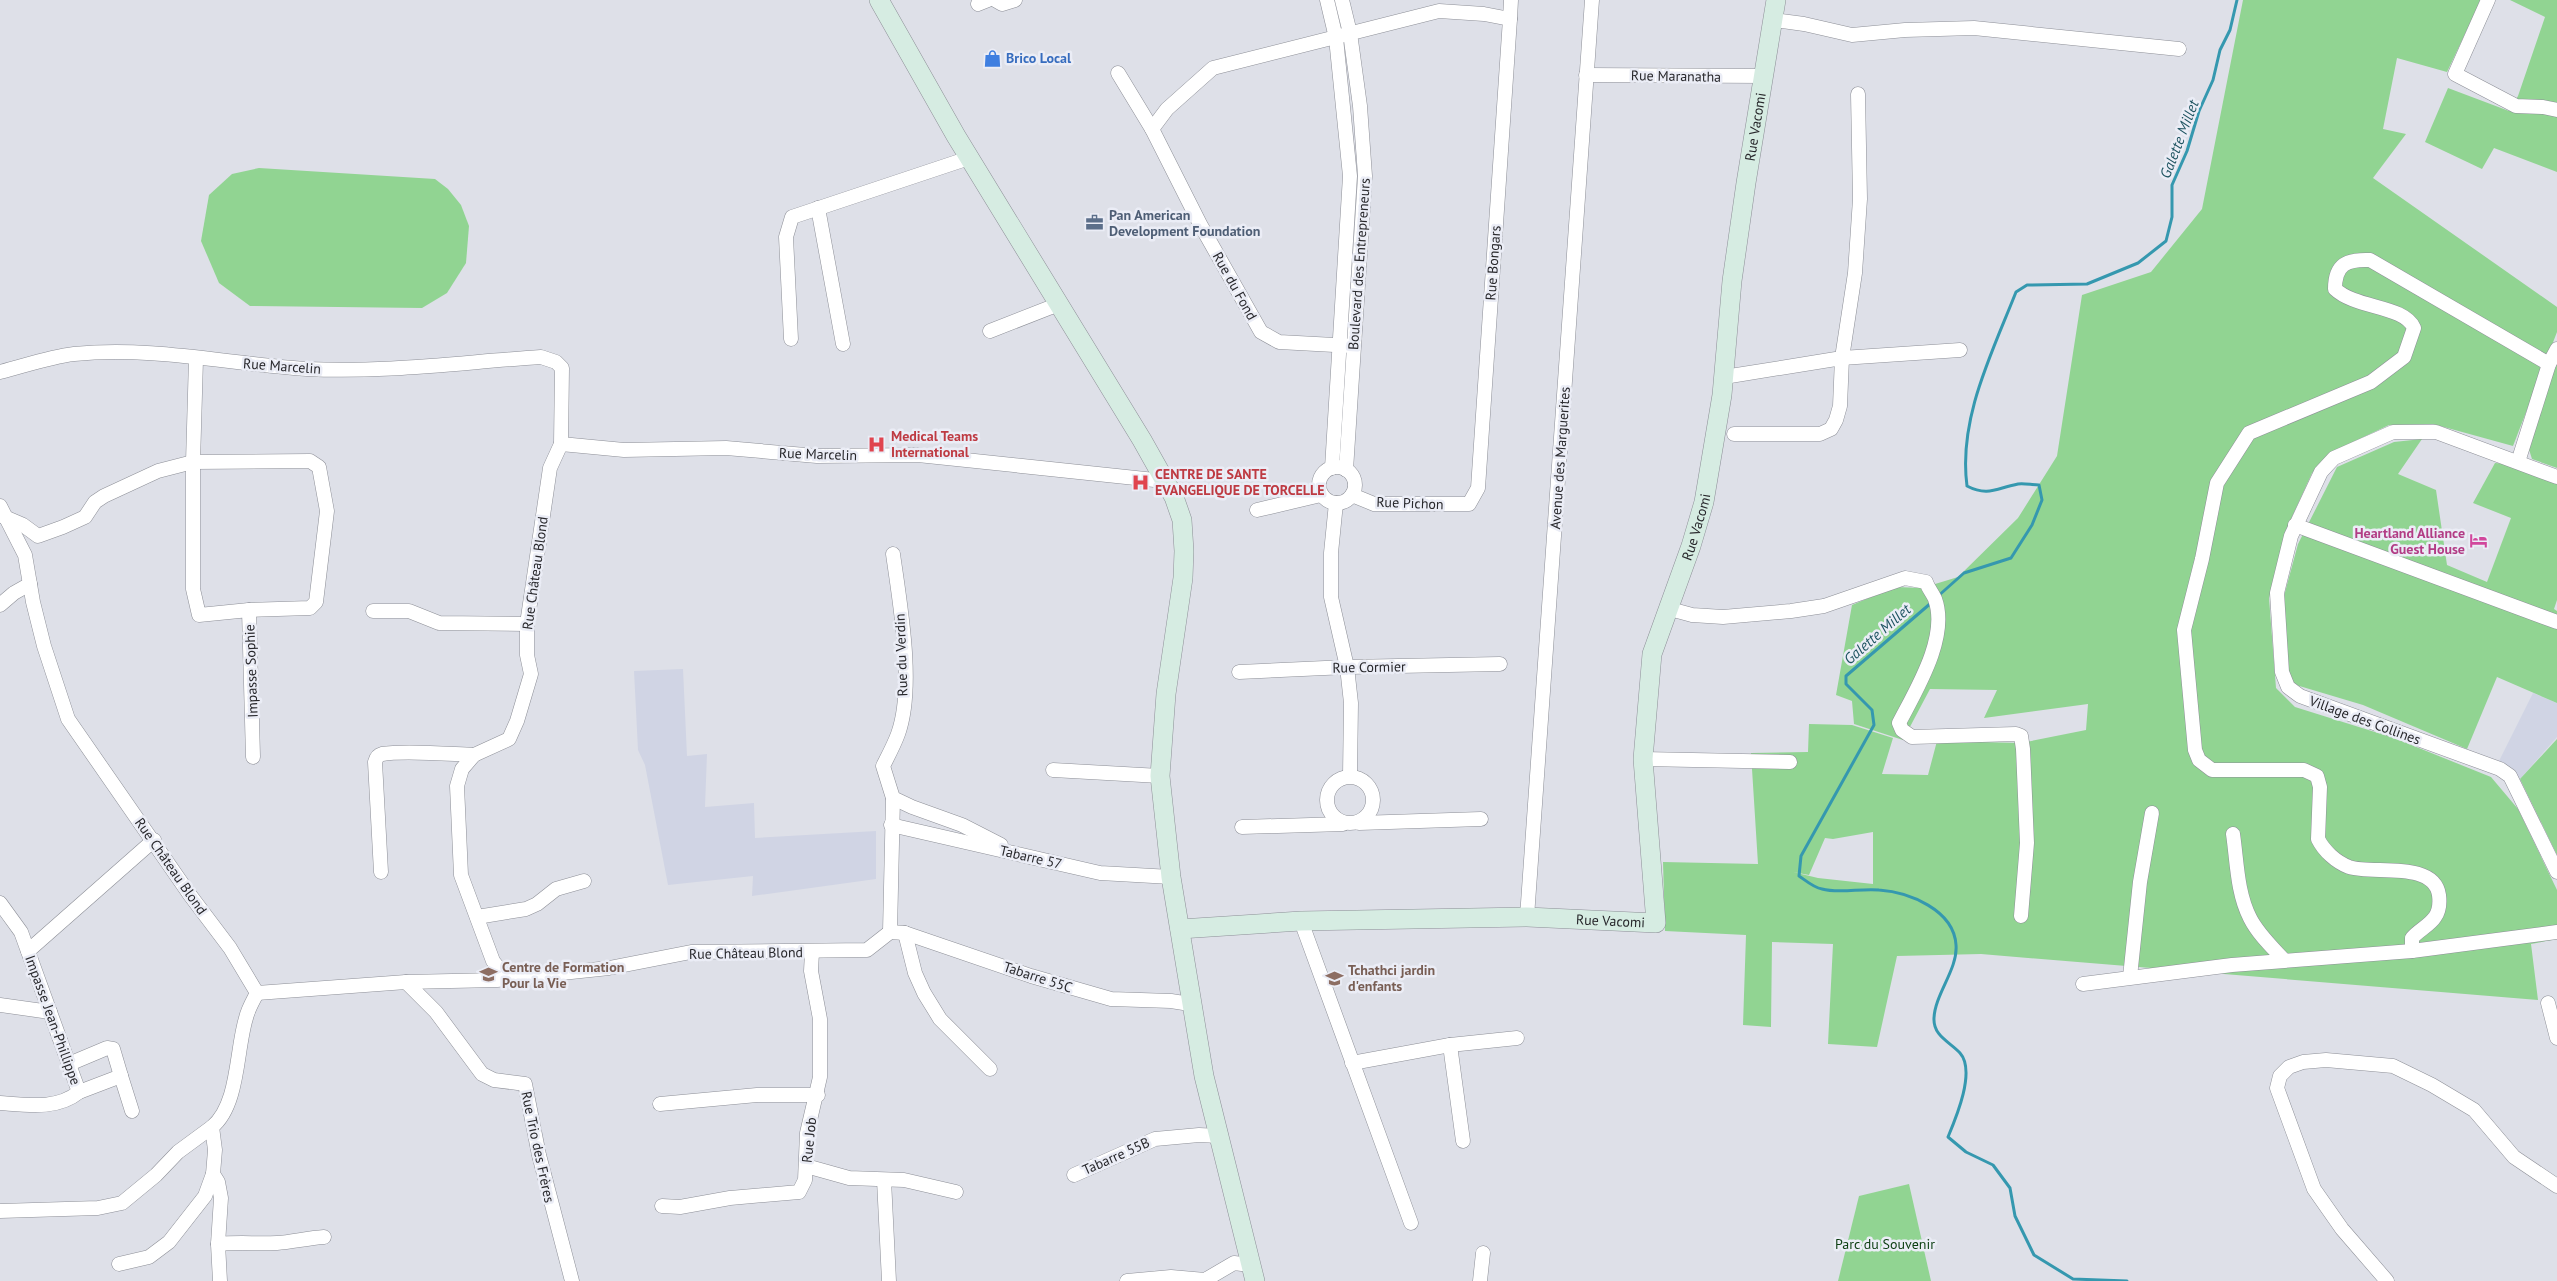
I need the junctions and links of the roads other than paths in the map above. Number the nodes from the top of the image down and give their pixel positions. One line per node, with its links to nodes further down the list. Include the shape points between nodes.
1 (880, 0): 21 (street)
2 (995, 0): 3 (street, via 1002,4)
3 (1014, 0)
4 (1327, 0): 13 (street, Boulevard des Entrepreneurs)
5 (1342, 0): 12 (street, Boulevard des Entrepreneurs)
6 (1511, 0): 10 (street, Rue Bongars)
7 (1592, 0): 16 (street, Avenue des Marguerites)
8 (1776, 0): 11 (street, Rue Vacomi)
9 (2488, 0): 19 (street, via 2455,70 2458,77 2516,106)
10 (1510, 20): 12 (street, via 1484,14 1439,11); 48 (street, Rue Bongars, via 1478,488)
11 (1774, 20): 14 (street, via 1852,35 1974,28); 17 (street, Rue Vacomi)
12 (1350, 33): 13 (street); 28 (street, Boulevard des Entrepreneurs, via 1365,176)
13 (1336, 38): 20 (street, via 1213,68 1167,109); 27 (street, Boulevard des Entrepreneurs, via 1350,176)
14 (2179, 49)
15 (1118, 73): 20 (street, Rue du Fond)
16 (1586, 75): 17 (street, Rue Maranatha); 91 (street, Avenue des Marguerites)
17 (1765, 76): 36 (street, Rue Vacomi, via 1732,281)
18 (1858, 94): 31 (street, via 1859,229)
19 (2557, 110)
20 (1152, 129): 27 (street, Rue du Fond, via 1200,224 1261,332 1279,342)
21 (969, 158): 22 (street); 23 (street)
22 (818, 208): 25 (street, via 789,221 786,238); 26 (street)
23 (1059, 304): 24 (street); 44 (street)
24 (990, 331)
25 (791, 339)
26 (843, 344)
27 (1338, 345): 28 (street, Rue du Fond); 41 (street, Boulevard des Entrepreneurs)
28 (1353, 346): 42 (street, Boulevard des Entrepreneurs)
29 (2557, 349): 33 (street)
30 (1960, 350): 31 (street)
31 (1842, 358): 36 (street); 37 (street, via 1840,406 1831,429 1820,434)
32 (196, 359): 34 (street, Rue Marcelin, via 308,369 382,369 541,356); 35 (street, Rue Marcelin, via 160,352 73,354); 39 (street, Impasse Sophie)
33 (2549, 364): 40 (street); 98 (street, via 2370,260 2356,259 2343,264 2335,274 2336,288 2345,298 2403,315 2411,321 2414,328 2404,357 2371,382 2249,434 2217,483 2184,630 2195,750 2199,760 2212,770 2304,770 2316,776 2320,787 2318,839 2322,847 2351,868 2419,873 2438,891 2440,904 2435,917 2412,938)
34 (562, 368): 38 (street, Rue Château Blond)
35 (0, 372)
36 (1724, 377): 55 (street, Rue Vacomi, via 1704,502)
37 (1734, 434)
38 (561, 444): 44 (street, Rue Marcelin, via 624,450 726,448 817,456 918,455); 59 (street, Rue Château Blond, via 550,468)
39 (193, 462): 50 (street, via 158,471 104,496 85,517 38,536); 56 (street, Impasse Sophie, via 193,589 199,615); 56 (street, via 310,460 319,467 326,511 316,602 310,608)
40 (2518, 462): 43 (street, Village des Collines); 51 (street, Village des Collines, via 2436,432 2393,432 2334,458 2321,472)
41 (1332, 468): 42 (street); 45 (street, via 1319,480)
42 (1346, 470): 46 (street, via 1354,482)
43 (2557, 477)
44 (1164, 481): 68 (street, via 1182,520 1184,551 1166,694)
45 (1321, 495): 47 (street); 49 (street)
46 (1352, 495): 47 (street); 48 (street, Rue Pichon, via 1374,504)
47 (1336, 504): 61 (street, via 1331,597)
48 (1469, 504)
49 (1257, 510)
50 (1, 512): 53 (street, Rue Château Blond, via 25,555)
51 (2296, 526): 58 (street); 85 (street, Village des Collines, via 2277,593 2282,672 2288,686 2300,696 2500,768 2510,776)
52 (892, 554): 70 (street, Rue du Verdin, via 904,664 904,698 898,733 883,766)
53 (30, 584): 54 (street); 82 (street, Rue Château Blond, via 44,646 68,719)
54 (0, 605)
55 (1670, 609): 65 (street, Rue Vacomi, via 1652,654); 90 (street, via 1692,615 1723,617 1791,611 1824,606 1905,578 1926,582 1935,599 1938,622 1934,650 1899,723 1902,730 1912,737 2020,736 2026,843)
56 (249, 610): 64 (street, Impasse Sophie)
57 (373, 611): 59 (street, via 409,611 444,624)
58 (2557, 622)
59 (527, 624): 63 (street, Rue Château Blond, via 531,674 517,721 509,739)
60 (1500, 664): 61 (street, Rue Cormier)
61 (1347, 667): 62 (street, Rue Cormier); 69 (street, via 1352,739)
62 (1239, 672)
63 (474, 755): 84 (street, via 381,754 377,757); 89 (street, via 462,769 457,786 461,874)
64 (253, 757)
65 (1643, 759): 66 (street); 91 (street, Rue Vacomi, via 1656,923)
66 (1790, 762)
67 (1052, 770): 68 (street)
68 (1160, 776): 86 (street)
69 (1350, 776): 71 (street, via 1368,784); 72 (street, via 1332,784)
70 (893, 798): 79 (street, Rue du Verdin); 83 (street, via 962,825)
71 (1373, 802): 75 (street); 76 (street)
72 (1327, 803): 77 (street); 78 (street, via 1332,814)
73 (2152, 813): 101 (street, via 2140,882)
74 (1481, 819): 75 (street)
75 (1386, 822): 76 (street)
76 (1359, 823): 78 (street)
77 (1315, 824): 78 (street); 80 (street)
78 (1343, 824)
79 (891, 825): 83 (street, Tabarre 57); 94 (street, Rue du Verdin)
80 (1242, 827)
81 (2233, 834): 100 (street, via 2242,897 2249,917)
82 (154, 840): 97 (street); 105 (street, Rue Château Blond, via 230,948)
83 (1015, 853): 86 (street, Tabarre 57, via 1100,874)
84 (381, 872)
85 (2557, 872)
86 (1171, 877): 93 (street)
87 (584, 881): 89 (street, via 556,889 526,909)
88 (0, 903): 97 (street, Impasse Jean-Phillippe, via 20,932)
89 (477, 916): 102 (street, via 493,961)
90 (2021, 916)
91 (1528, 917): 92 (street)
92 (1301, 921): 93 (street); 113 (street)
93 (1180, 929): 107 (street)
94 (890, 932): 96 (street, Tabarre 55C); 99 (street, Rue Château Blond, via 867,950)
95 (2557, 932): 98 (street)
96 (906, 933): 107 (street, Tabarre 55C, via 1031,976 1111,999); 115 (street, via 915,973 940,1019)
97 (28, 951): 109 (street, Impasse Jean-Phillippe)
98 (2412, 951): 100 (street)
99 (812, 952): 102 (street, Rue Château Blond, via 691,952 609,968); 118 (street, Rue Job, via 811,971 820,1018)
100 (2284, 960): 101 (street)
101 (2130, 977): 104 (street)
102 (507, 979): 103 (street, Rue Château Blond)
103 (406, 982): 105 (street, Rue Château Blond); 140 (street, Rue Trio des Frères, via 436,1012 482,1074 494,1080 525,1084 538,1155)
104 (2083, 984)
105 (257, 993): 122 (street, via 246,1018 222,1118)
106 (2548, 1003): 111 (street)
107 (1190, 1004): 123 (street)
108 (0, 1005): 109 (street)
109 (50, 1012): 114 (street, Impasse Jean-Phillippe)
110 (1517, 1038): 112 (street)
111 (2557, 1038)
112 (1450, 1045): 113 (street); 124 (street)
113 (1352, 1063): 133 (street)
114 (69, 1064): 116 (street, via 107,1048 113,1049); 117 (street, Impasse Jean-Phillippe)
115 (990, 1069)
116 (122, 1076): 117 (street, Impasse Jean-Phillippe); 121 (street)
117 (79, 1092): 119 (street, via 56,1105)
118 (818, 1095): 120 (street, via 757,1095); 125 (street, Rue Job, via 807,1133)
119 (0, 1103)
120 (660, 1104)
121 (132, 1111)
122 (212, 1127): 126 (street); 132 (street, via 178,1152 156,1176 122,1204 98,1208)
123 (1219, 1136): 127 (street, Tabarre 55B, via 1155,1139); 138 (street)
124 (1463, 1141)
125 (806, 1166): 128 (street, via 849,1178); 131 (street, Rue Job, via 805,1180 799,1192 730,1198 680,1207)
126 (213, 1174): 135 (street, via 221,1198); 137 (street, via 205,1196 170,1242 149,1257)
127 (1074, 1175)
128 (884, 1180): 130 (street, via 904,1180); 141 (street)
129 (2557, 1186): 144 (street, via 2514,1156 2474,1110 2393,1066 2326,1060 2303,1062 2289,1068 2280,1076 2277,1088 2314,1189 2342,1229)
130 (956, 1192)
131 (662, 1206)
132 (0, 1211)
133 (1411, 1223)
134 (324, 1237): 135 (street, via 279,1243)
135 (218, 1244): 139 (street)
136 (1483, 1253): 143 (street)
137 (119, 1264)
138 (1252, 1273): 142 (street, via 1234,1263 1205,1280)
139 (220, 1281)
140 (572, 1281)
141 (889, 1281)
142 (1127, 1281)
143 (1480, 1281)
144 (2387, 1281)

